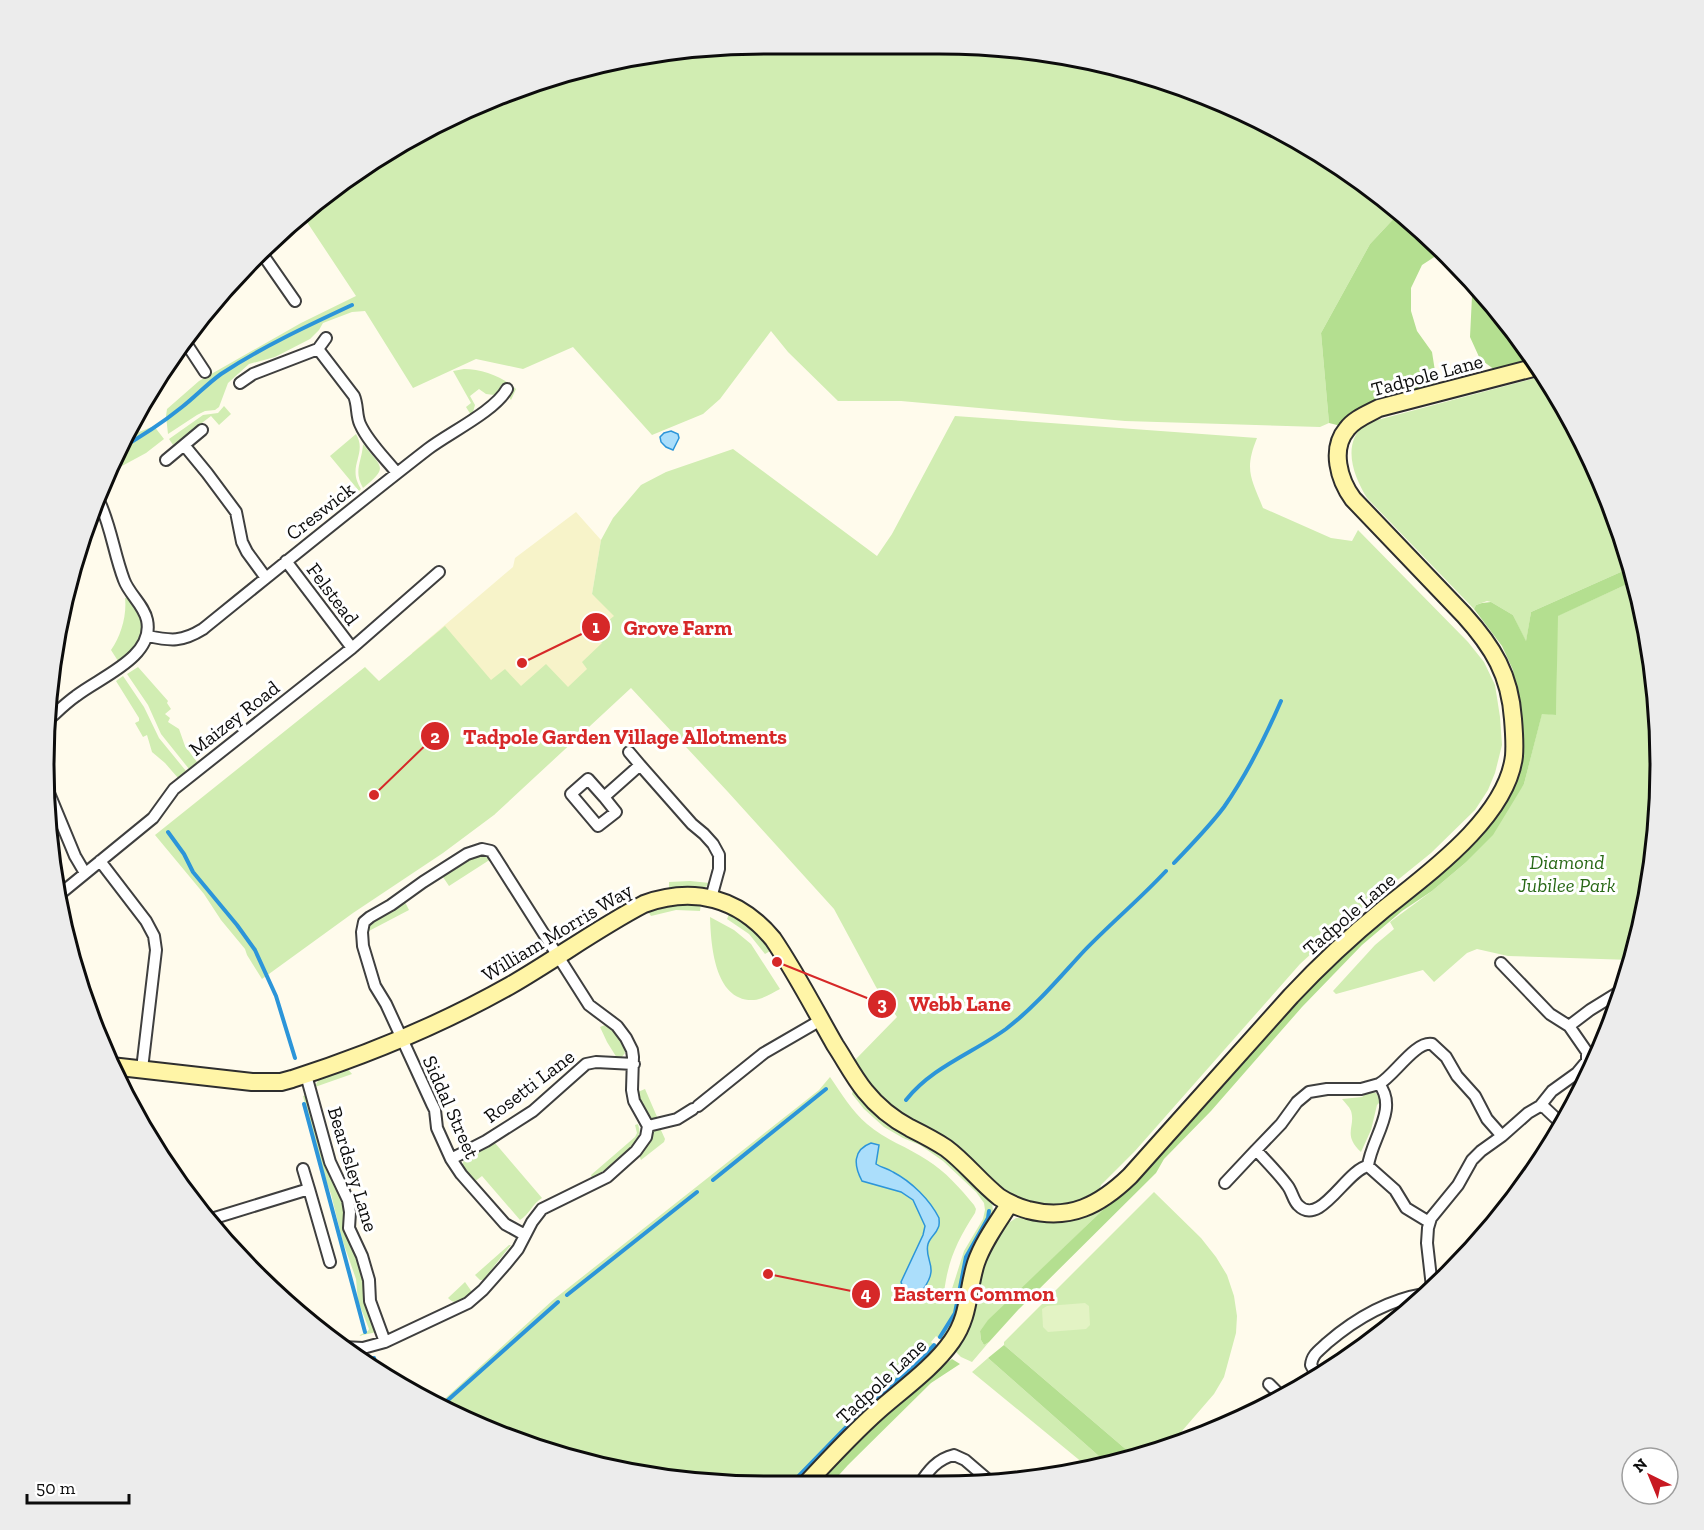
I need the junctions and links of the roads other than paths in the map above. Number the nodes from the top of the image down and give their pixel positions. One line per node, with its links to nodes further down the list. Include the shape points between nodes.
1 (266, 259): 2 (street)
2 (295, 301)
3 (326, 338): 5 (street)
4 (189, 348): 7 (street)
5 (318, 349): 8 (street, via 253,374); 13 (street, via 354,396 367,436)
6 (1530, 370): 52 (street, Tadpole Lane, via 1378,408 1347,428 1339,442 1338,458 1347,491 1471,623 1501,667 1513,710 1514,757 1495,802 1465,840 1311,975 1130,1176 1109,1194 1085,1208 1063,1213 1038,1212)
7 (205, 372)
8 (240, 383)
9 (507, 389): 13 (street, Creswick, via 498,401)
10 (202, 430): 11 (street)
11 (184, 445): 12 (street); 17 (street, via 236,512 246,552)
12 (166, 460)
13 (397, 473): 15 (street, Creswick)
14 (102, 508): 18 (street, via 125,584 147,618)
15 (286, 561): 17 (street, Creswick); 19 (street, Felstead)
16 (439, 577): 19 (street, Maizey Road)
17 (266, 578): 18 (street, Creswick, via 189,637 172,640)
18 (148, 636): 20 (street, via 138,654)
19 (351, 648): 25 (street, Maizey Road, via 174,789 153,818)
20 (56, 712)
21 (629, 752): 22 (street)
22 (640, 765): 23 (street); 28 (street, via 719,855)
23 (604, 797)
24 (56, 810): 26 (street)
25 (100, 861): 26 (street, Maizey Road); 39 (street, via 154,936 156,950)
26 (85, 873): 27 (street, Maizey Road)
27 (65, 889)
28 (711, 898): 29 (street, William Morris Way, via 678,896 644,904); 32 (street, William Morris Way, via 749,915 769,934)
29 (559, 956): 34 (street, William Morris Way, via 480,1002); 34 (street, Siddal Street, via 495,856 482,849 467,854 364,922 363,946 375,986); 36 (street, via 589,1005 626,1038)
30 (1501, 963): 33 (street, via 1550,1014)
31 (1611, 997): 33 (street)
32 (821, 1020): 44 (street, via 764,1053 696,1108 677,1119); 52 (street, William Morris Way, via 854,1077 874,1101 900,1122 947,1149)
33 (1569, 1026): 35 (street)
34 (402, 1038): 40 (street, William Morris Way); 47 (street, Siddal Street, via 435,1110 437,1128)
35 (1587, 1057)
36 (634, 1064): 44 (street, via 634,1101); 47 (street, Rosetti Lane, via 586,1064 533,1111)
37 (1583, 1066): 42 (street)
38 (122, 1067): 39 (street, William Morris Way)
39 (142, 1069): 40 (street, William Morris Way, via 269,1083)
40 (306, 1075): 59 (street, Beardsley Lane, via 330,1162 348,1200 349,1228 362,1256 370,1301)
41 (1378, 1084): 45 (street, via 1417,1049 1432,1044 1446,1057); 46 (street, via 1309,1092); 48 (street, via 1385,1095 1386,1111)
42 (1540, 1106): 43 (street); 45 (street)
43 (1556, 1118)
44 (648, 1126): 55 (street, via 640,1146 612,1173 545,1207)
45 (1502, 1136): 54 (street, via 1472,1160)
46 (1256, 1150): 48 (street, via 1286,1183 1297,1203 1309,1210 1316,1210 1356,1171); 50 (street)
47 (452, 1159): 55 (street, Siddal Street, via 505,1224)
48 (1368, 1166): 54 (street, via 1395,1190 1406,1208)
49 (303, 1169): 51 (street)
50 (1225, 1182)
51 (309, 1189): 53 (street); 56 (street)
52 (1010, 1203): 65 (street, Tadpole Lane, via 978,1257 967,1310 952,1341)
53 (217, 1217)
54 (1429, 1222): 57 (street)
55 (525, 1235): 59 (street, via 505,1265 468,1303)
56 (330, 1262)
57 (1431, 1278)
58 (1411, 1297): 61 (street, via 1374,1311 1340,1332 1313,1356)
59 (386, 1342): 60 (street)
60 (358, 1348)
61 (1313, 1369)
62 (1269, 1384): 63 (street)
63 (1276, 1391)
64 (982, 1474): 66 (street, via 954,1455 936,1463)
65 (814, 1476)
66 (926, 1476)

